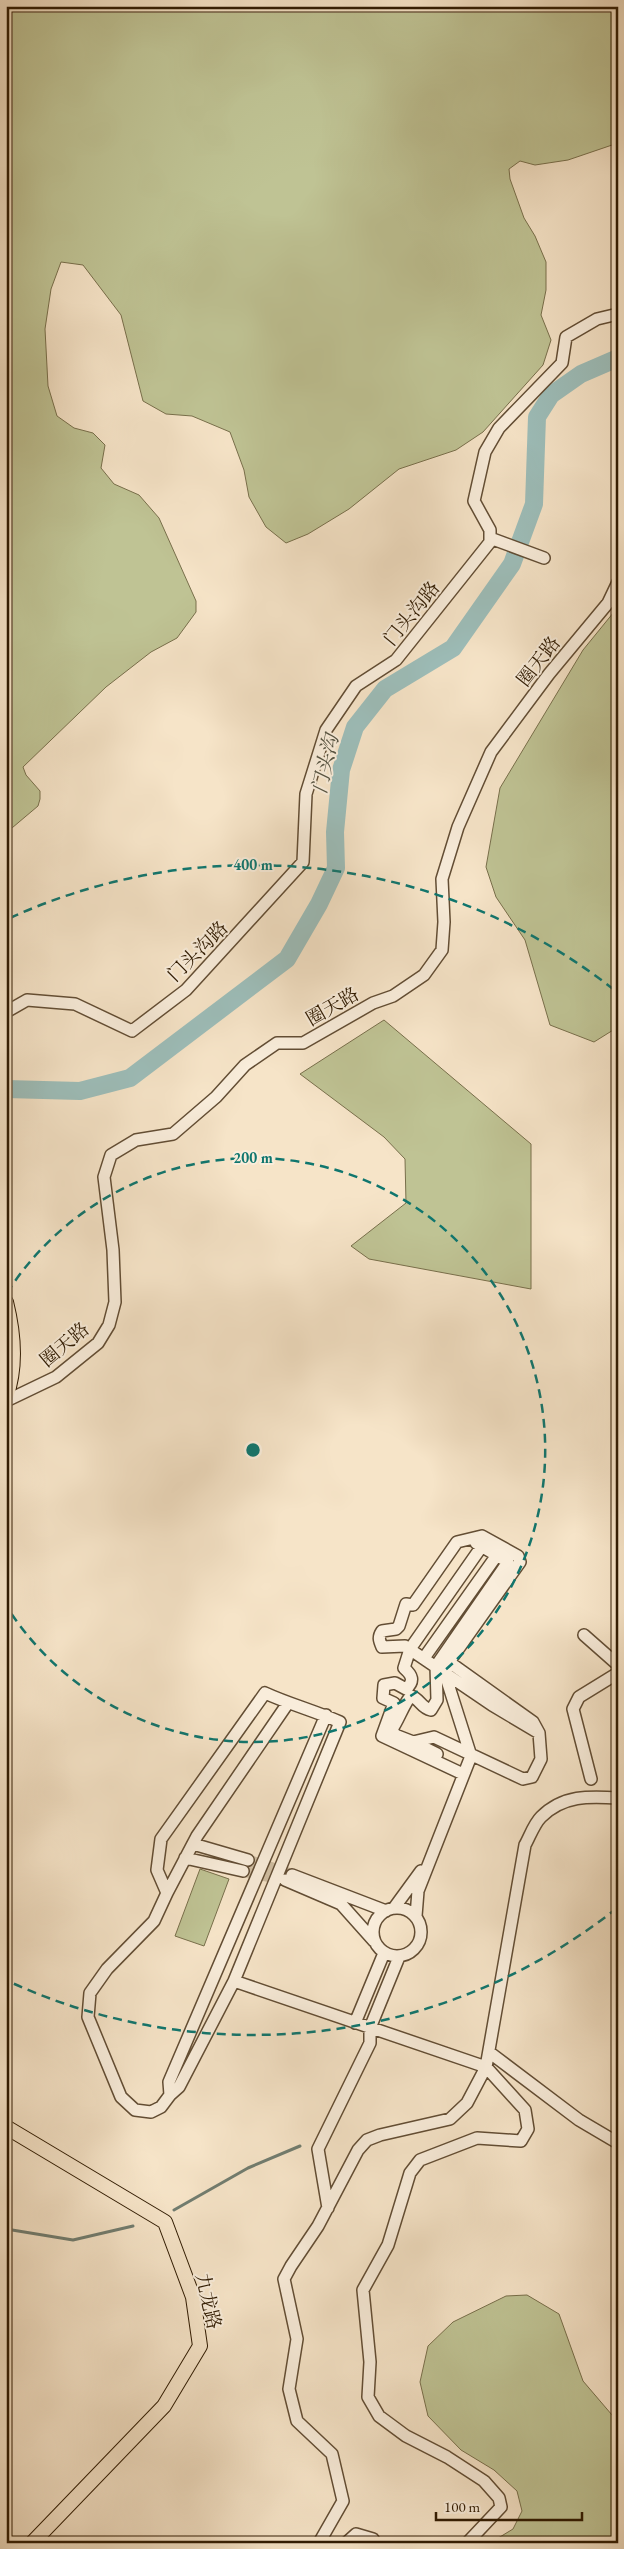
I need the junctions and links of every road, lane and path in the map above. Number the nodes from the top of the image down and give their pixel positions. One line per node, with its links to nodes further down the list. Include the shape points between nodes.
1 (618, 314): 2 (street, via 597,319 566,337 562,363 499,428 486,452 474,501 490,530)
2 (490, 538): 3 (street); 5 (street, 门头沟路, via 396,660 356,686 326,730 306,794 303,862 186,990 132,1031 75,1004 27,1000)
3 (544, 558)
4 (618, 582): 8 (street, 圈天路, via 608,603 549,674 491,752 458,827 442,879 442,950 424,975 393,996 373,1003 303,1043 277,1042 245,1065 216,1097 174,1134 136,1140 111,1155 104,1177 113,1250 115,1302 109,1325 98,1343 56,1377)
5 (6, 1012)
6 (6, 1302): 7 (main road, via 15,1355 12,1381)
7 (6, 1397)
8 (6, 1402)
9 (470, 1539): 10 (street); 12 (street, via 482,1536); 14 (street, via 457,1542 413,1605 406,1604 399,1626 382,1631 379,1637 382,1647 405,1646)
10 (482, 1546): 11 (street); 14 (street)
11 (497, 1555): 12 (street); 15 (street)
12 (511, 1558): 17 (street, via 518,1556 520,1562)
13 (584, 1636): 16 (street)
14 (410, 1649): 15 (street); 23 (street, via 404,1668 411,1674 410,1685 406,1689 395,1683 384,1685 383,1698 394,1703 382,1736)
15 (424, 1658): 17 (street)
16 (618, 1665)
17 (443, 1666): 21 (street, via 435,1707 427,1710 418,1698 411,1696 392,1730 395,1735); 22 (street); 22 (street, via 492,1705 539,1733 541,1759 532,1777 523,1779)
18 (618, 1673): 24 (street, via 579,1697 572,1709)
19 (288, 1703): 20 (street); 26 (street); 29 (street, via 265,1693 161,1839 157,1870)
20 (326, 1715): 35 (street, via 340,1722); 40 (street, via 169,2082)
21 (413, 1742): 22 (street, via 434,1736); 23 (street)
22 (471, 1756): 23 (street)
23 (464, 1771): 28 (street)
24 (591, 1779)
25 (618, 1798): 38 (street, via 590,1796 565,1800 540,1818 525,1845)
26 (193, 1844): 27 (street); 27 (street, via 246,1866)
27 (185, 1858): 29 (street)
28 (429, 1860): 30 (street); 31 (street, via 418,1891)
29 (168, 1892): 40 (street, via 154,1921 107,1969 90,1993 88,2016 121,2097 135,2110 151,2112 161,2107)
30 (390, 1909): 31 (street, via 409,1911); 32 (street, via 375,1922); 32 (street, via 286,1876 341,1904)
31 (416, 1916): 34 (street, via 421,1939 412,1952)
32 (375, 1943): 33 (street)
33 (384, 1953): 34 (street); 36 (street)
34 (399, 1957): 37 (street)
35 (234, 1981): 36 (street); 40 (street, via 179,2087)
36 (355, 2022): 37 (street)
37 (370, 2028): 39 (street); 43 (street, via 370,2043 318,2149)
38 (489, 2052): 39 (street); 42 (street, via 579,2120)
39 (486, 2067): 43 (street, via 467,2103 450,2119 367,2140 358,2150); 48 (street, via 525,2110 528,2129 521,2140 477,2138 420,2160 410,2173 388,2244 363,2290 370,2362 368,2397 379,2416 406,2436 484,2481 499,2498 501,2508)
40 (170, 2094)
41 (6, 2127): 44 (main road, 九龙路, via 165,2222 193,2298 200,2346 164,2406)
42 (618, 2143)
43 (328, 2208): 45 (street, via 284,2279 297,2339 289,2389 297,2421 332,2454 343,2501)
44 (32, 2543)
45 (318, 2543)
46 (346, 2543): 47 (street, via 356,2534)
47 (374, 2543)
48 (468, 2543)

